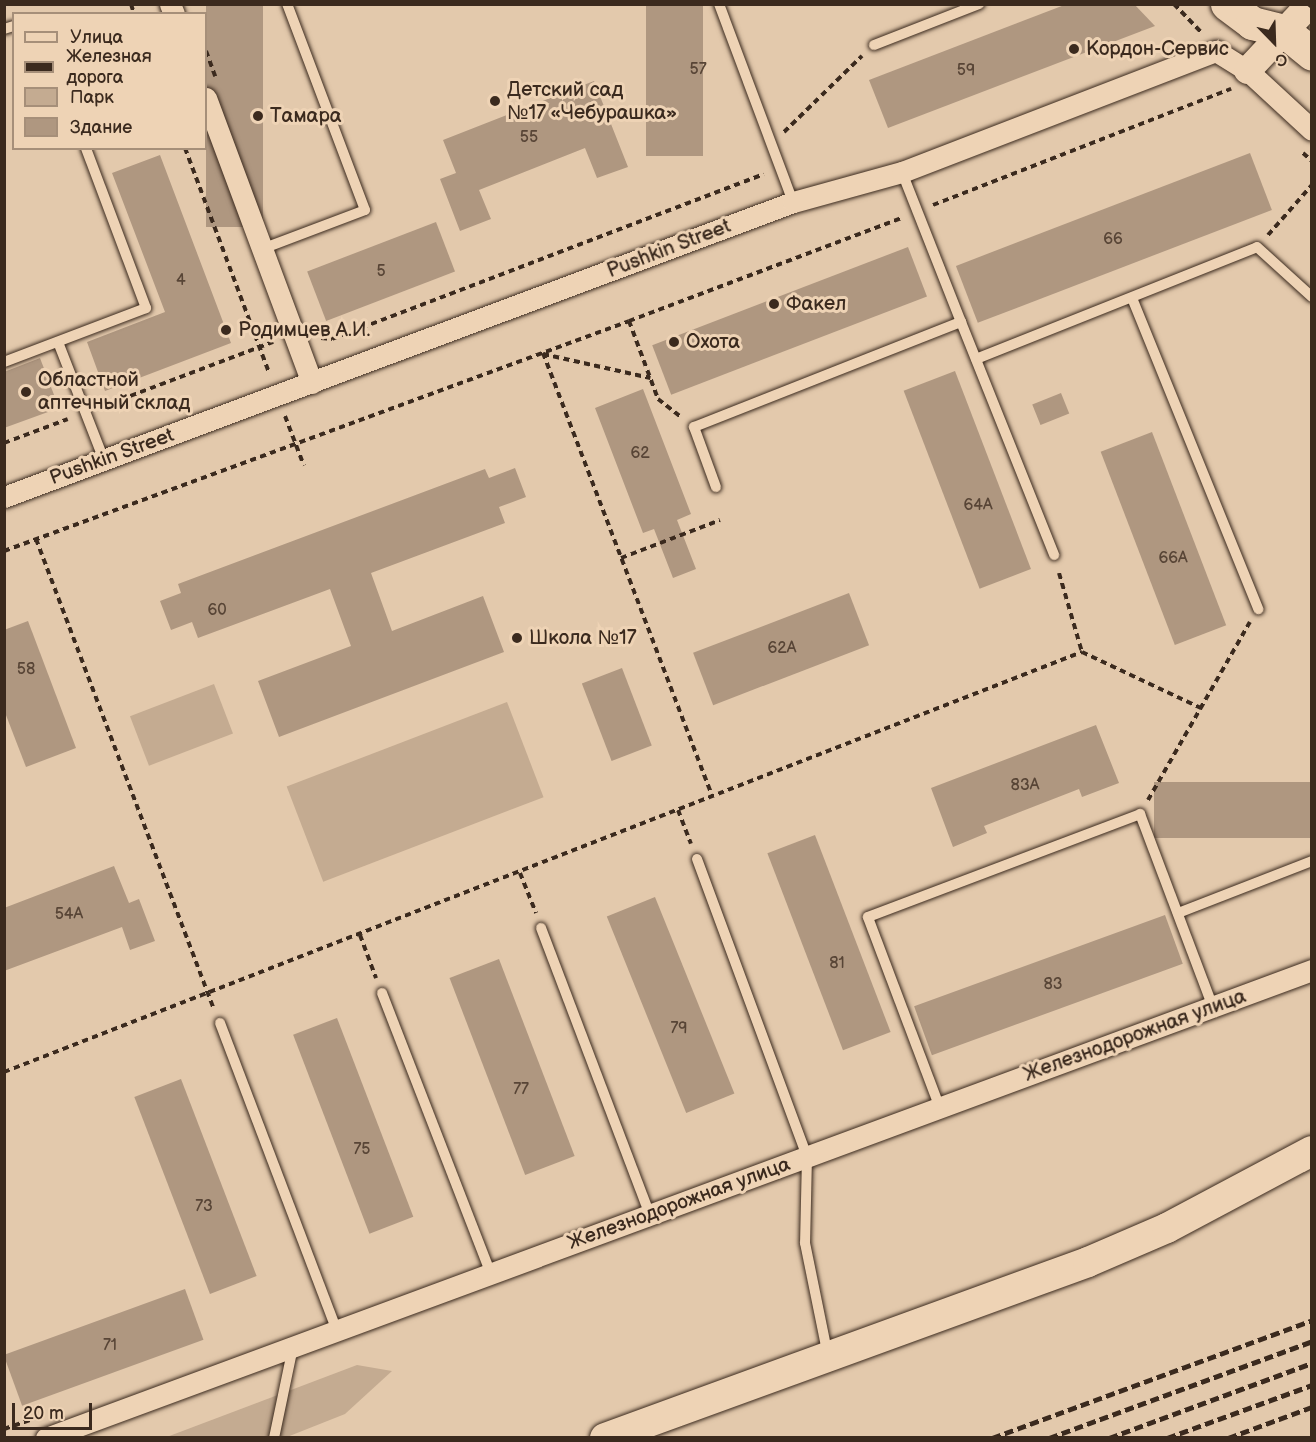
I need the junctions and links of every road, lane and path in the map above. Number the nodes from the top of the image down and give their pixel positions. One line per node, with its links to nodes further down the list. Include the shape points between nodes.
1 (287, 4): 24 (lane, via 365,210)
2 (719, 4): 14 (lane)
3 (979, 4): 7 (lane)
4 (1227, 4): 6 (main road, via 1252,23)
5 (1309, 4): 6 (street)
6 (1284, 31): 8 (main road); 9 (street)
7 (874, 45): 14 (path)
8 (1311, 54)
9 (1247, 70): 12 (street); 19 (street, Pushkin Street, via 1216,51)
10 (1241, 96): 22 (path, via 1232,88)
11 (207, 101): 24 (street)
12 (1311, 130)
13 (1294, 144): 17 (path)
14 (771, 146): 18 (lane)
15 (87, 150): 30 (lane, via 146,308)
16 (186, 150): 31 (path)
17 (1311, 160)
18 (779, 167): 21 (lane); 29 (path, via 332,339)
19 (902, 172): 21 (street, Pushkin Street); 22 (lane)
20 (1311, 185): 23 (path)
21 (792, 202): 36 (street, Pushkin Street)
22 (916, 212): 27 (path); 28 (lane)
23 (1257, 247): 25 (lane); 26 (lane)
24 (262, 249): 29 (street)
25 (1311, 297)
26 (1132, 298): 33 (lane); 51 (lane)
27 (629, 321): 32 (path); 35 (path)
28 (962, 322): 33 (lane); 39 (lane)
29 (294, 334): 31 (path); 36 (street)
30 (58, 342): 34 (lane); 38 (lane)
31 (259, 347): 37 (path); 38 (path)
32 (543, 353): 35 (path); 41 (path); 50 (path)
33 (976, 359): 49 (lane)
34 (4, 362)
35 (651, 378): 39 (path, via 658,399)
36 (312, 384): 37 (street, Pushkin Street)
37 (277, 396): 41 (path); 42 (street, Pushkin Street)
38 (86, 413): 40 (path); 42 (lane)
39 (694, 427): 44 (lane)
40 (4, 443)
41 (295, 444): 43 (path); 47 (path)
42 (104, 460): 45 (street, Pushkin Street)
43 (304, 466)
44 (716, 487)
45 (4, 497)
46 (720, 519): 50 (path)
47 (36, 539): 48 (path); 65 (path)
48 (4, 551)
49 (1054, 555): 52 (path)
50 (621, 558): 54 (path)
51 (1258, 609): 53 (path)
52 (1082, 652): 53 (path); 54 (path)
53 (1201, 708): 56 (path)
54 (712, 796): 55 (path)
55 (678, 810): 57 (path); 59 (path)
56 (1140, 813): 60 (lane); 69 (lane, via 868,917)
57 (697, 859): 71 (lane)
58 (1311, 861): 60 (lane)
59 (520, 873): 61 (path); 62 (path)
60 (1178, 913): 66 (lane)
61 (542, 928): 72 (lane)
62 (360, 935): 64 (path); 65 (path)
63 (1311, 970): 66 (street, Железнодорожная улица)
64 (382, 993): 73 (lane)
65 (208, 994): 68 (path)
66 (1213, 1007): 69 (street, Железнодорожная улица)
67 (220, 1023): 74 (lane)
68 (4, 1072)
69 (940, 1108): 71 (street, Железнодорожная улица)
70 (1311, 1151): 76 (main road, via 1167,1228 1088,1262)
71 (807, 1157): 72 (street, Железнодорожная улица); 76 (lane, via 805,1243)
72 (650, 1215): 73 (street, Железнодорожная улица)
73 (491, 1274): 74 (street, Железнодорожная улица)
74 (337, 1331): 75 (street, Железнодорожная улица)
75 (293, 1347): 77 (street, Железнодорожная улица); 78 (lane)
76 (828, 1356): 79 (main road)
77 (46, 1437)
78 (274, 1437)
79 (604, 1437)

